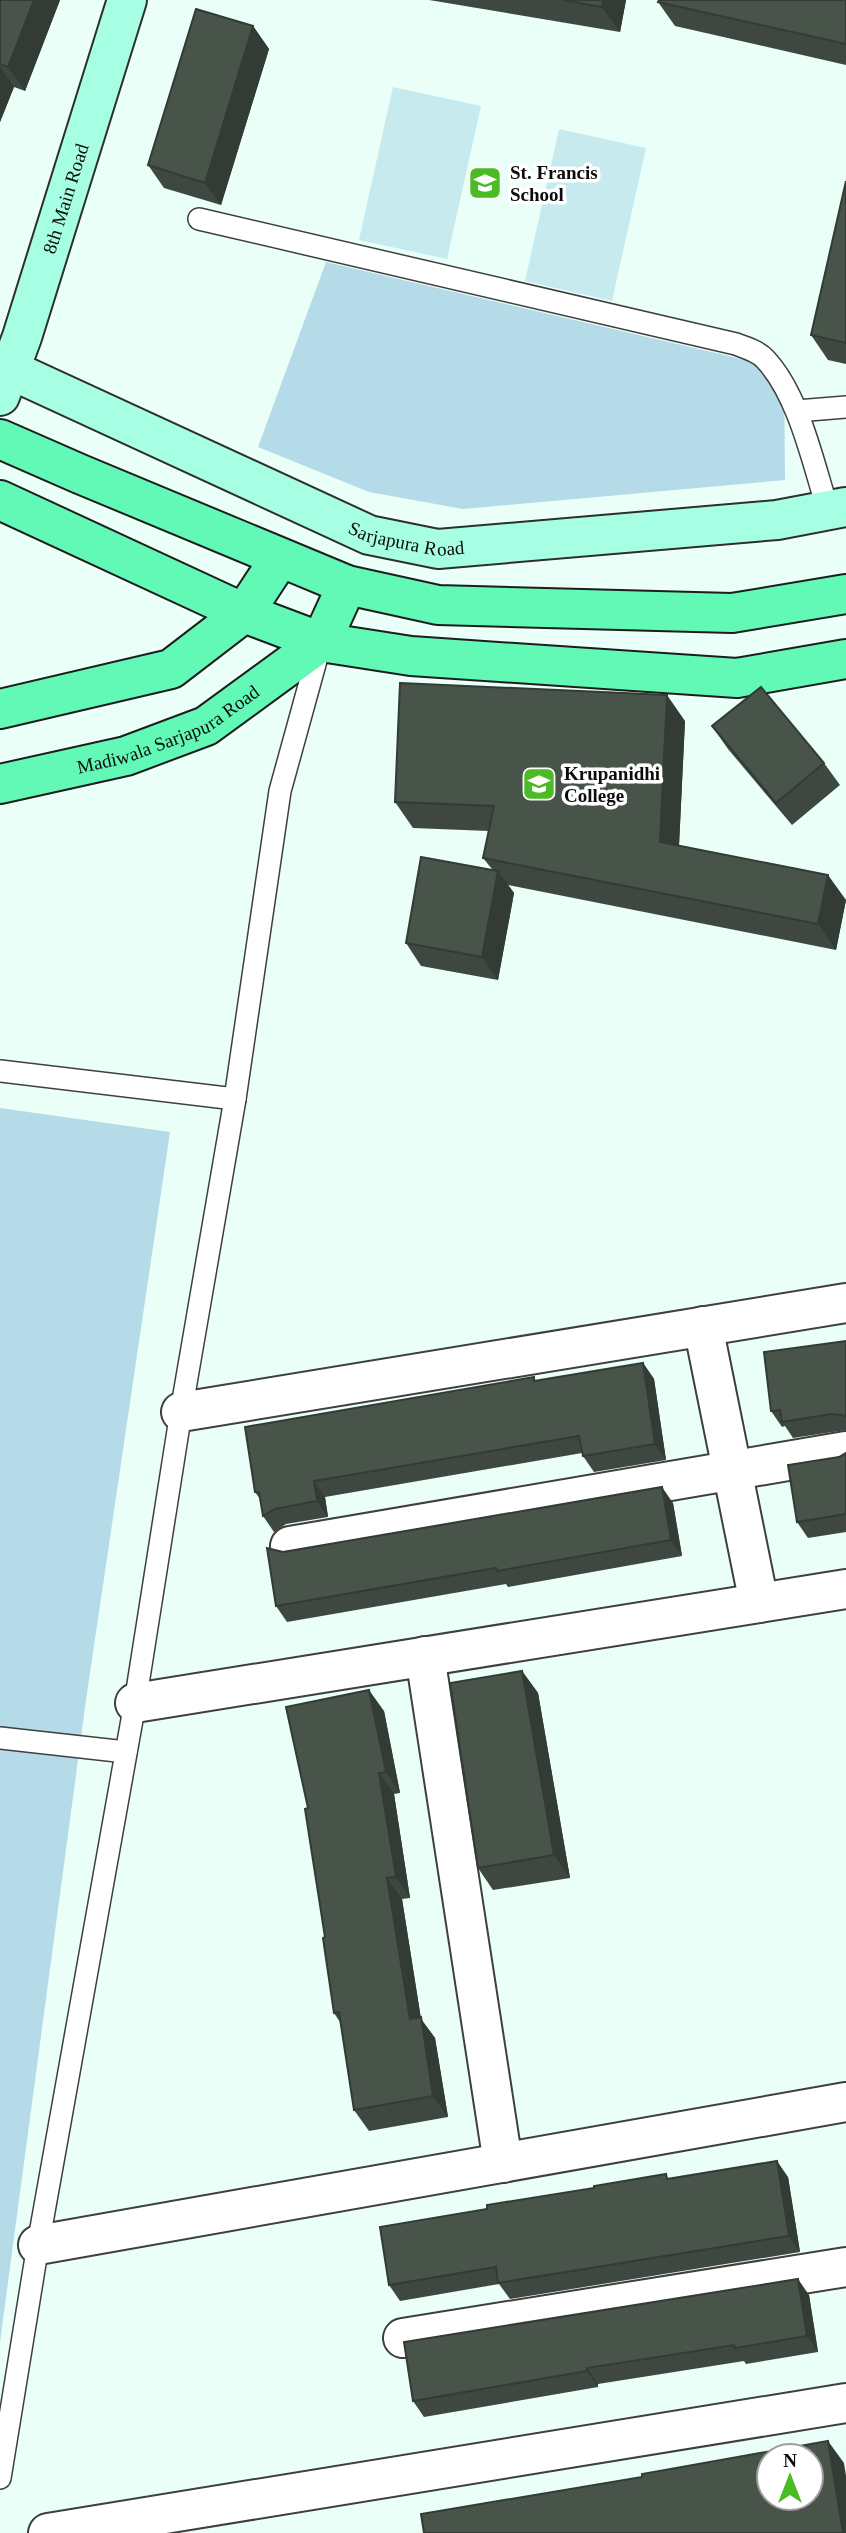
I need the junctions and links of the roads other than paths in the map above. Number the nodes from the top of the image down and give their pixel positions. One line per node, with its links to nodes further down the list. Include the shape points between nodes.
1 (127, 0): 3 (street, 8th Main Road)
2 (199, 219): 5 (lane, via 736,344 765,358)
3 (4, 377): 8 (street, Sarjapura Road, via 369,535 438,549 777,520)
4 (846, 407): 5 (lane)
5 (797, 411): 8 (lane)
6 (0, 439): 9 (main road)
7 (0, 500): 12 (main road)
8 (837, 509)
9 (280, 558): 10 (main road); 12 (main road)
10 (346, 585): 11 (main road, via 438,605 732,613); 13 (main road)
11 (846, 594)
12 (244, 613): 13 (main road); 15 (main road, via 171,669)
13 (321, 642): 14 (main road, via 411,656 737,678); 16 (main road, Madiwala Sarjapura Road, via 206,726 126,756); 18 (lane, via 280,791)
14 (846, 659)
15 (0, 709)
16 (0, 785)
17 (0, 1071): 18 (lane)
18 (235, 1098): 21 (lane)
19 (846, 1303): 20 (street)
20 (702, 1326): 21 (street); 23 (street)
21 (181, 1412): 28 (lane)
22 (846, 1451): 23 (street)
23 (732, 1470): 24 (street); 26 (street)
24 (290, 1546)
25 (846, 1589): 26 (street)
26 (759, 1603): 27 (street)
27 (425, 1656): 28 (street); 32 (street)
28 (135, 1703): 30 (lane)
29 (0, 1738): 30 (lane)
30 (126, 1752): 33 (lane)
31 (845, 2107): 32 (street)
32 (503, 2163): 33 (street)
33 (38, 2245): 37 (lane)
34 (846, 2267): 35 (street)
35 (403, 2338)
36 (846, 2403): 38 (street)
37 (0, 2478)
38 (48, 2533)

